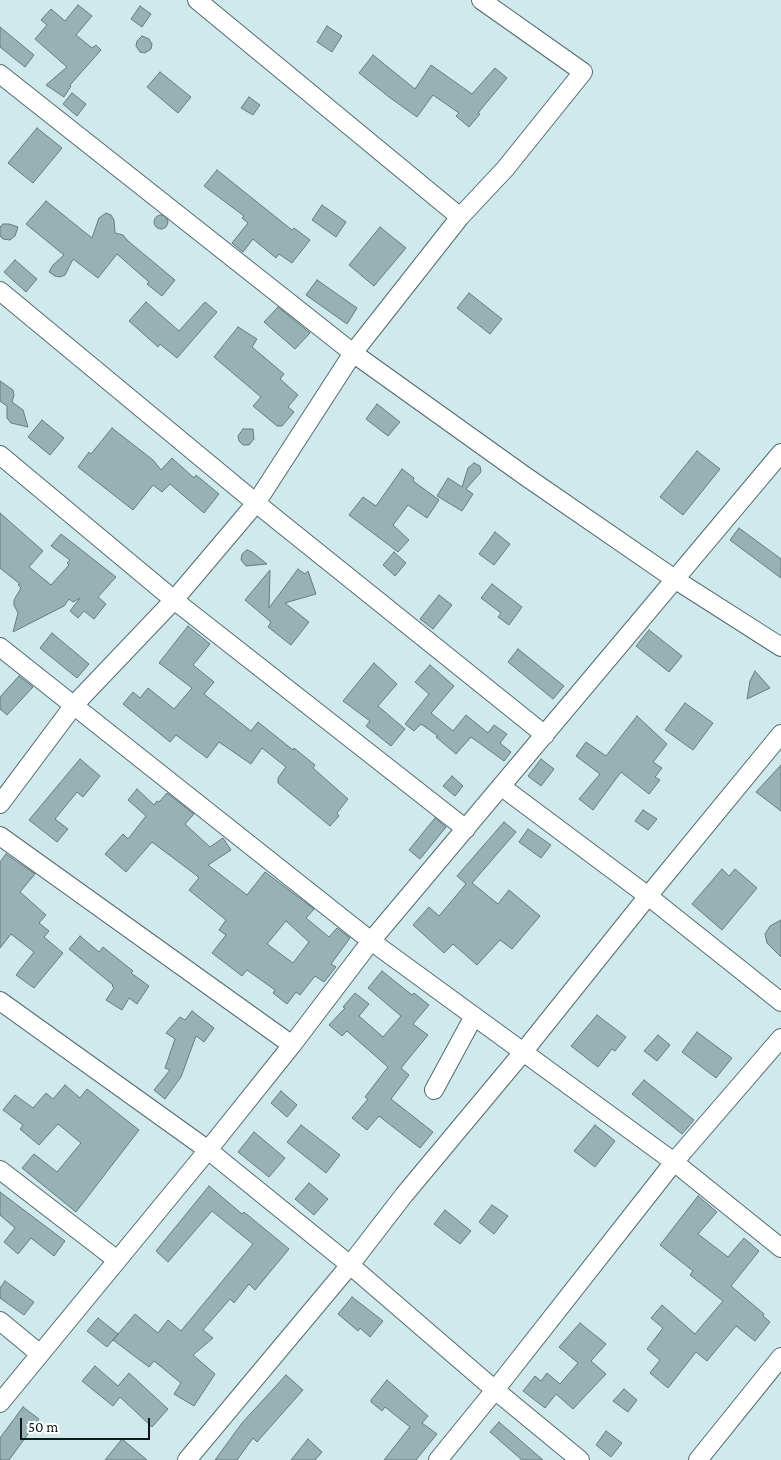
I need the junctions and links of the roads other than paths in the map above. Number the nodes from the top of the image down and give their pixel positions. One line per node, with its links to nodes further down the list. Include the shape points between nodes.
1 (197, 0): 4 (street)
2 (481, 0): 4 (street, via 583,72 505,169)
3 (0, 74): 6 (street)
4 (460, 217): 6 (street)
5 (0, 291): 9 (street)
6 (353, 353): 9 (street); 10 (street)
7 (781, 453): 10 (street)
8 (0, 455): 11 (street)
9 (256, 503): 11 (street); 16 (street)
10 (676, 580): 13 (street); 16 (street)
11 (174, 600): 14 (street); 19 (street)
12 (0, 647): 14 (street)
13 (781, 647)
14 (74, 705): 18 (street); 22 (street)
15 (781, 734): 21 (street)
16 (545, 736): 17 (street)
17 (502, 787): 19 (street); 21 (street)
18 (0, 804)
19 (466, 829): 22 (street)
20 (0, 836): 27 (street)
21 (648, 896): 24 (street); 28 (street)
22 (372, 940): 25 (street); 27 (street)
23 (0, 1001): 30 (street)
24 (781, 1002)
25 (474, 1016): 28 (street); 29 (street)
26 (781, 1038): 31 (street)
27 (292, 1045): 30 (street)
28 (524, 1051): 31 (street); 35 (street)
29 (434, 1090)
30 (208, 1150): 34 (street); 35 (street)
31 (674, 1162): 33 (street); 39 (street)
32 (0, 1170): 34 (street)
33 (781, 1248)
34 (117, 1260): 37 (street)
35 (350, 1265): 39 (street); 41 (street)
36 (0, 1321): 37 (street)
37 (40, 1354): 40 (street)
38 (781, 1357): 44 (street)
39 (495, 1390): 42 (street); 43 (street)
40 (0, 1403)
41 (187, 1460)
42 (438, 1460)
43 (580, 1460)
44 (698, 1460)

